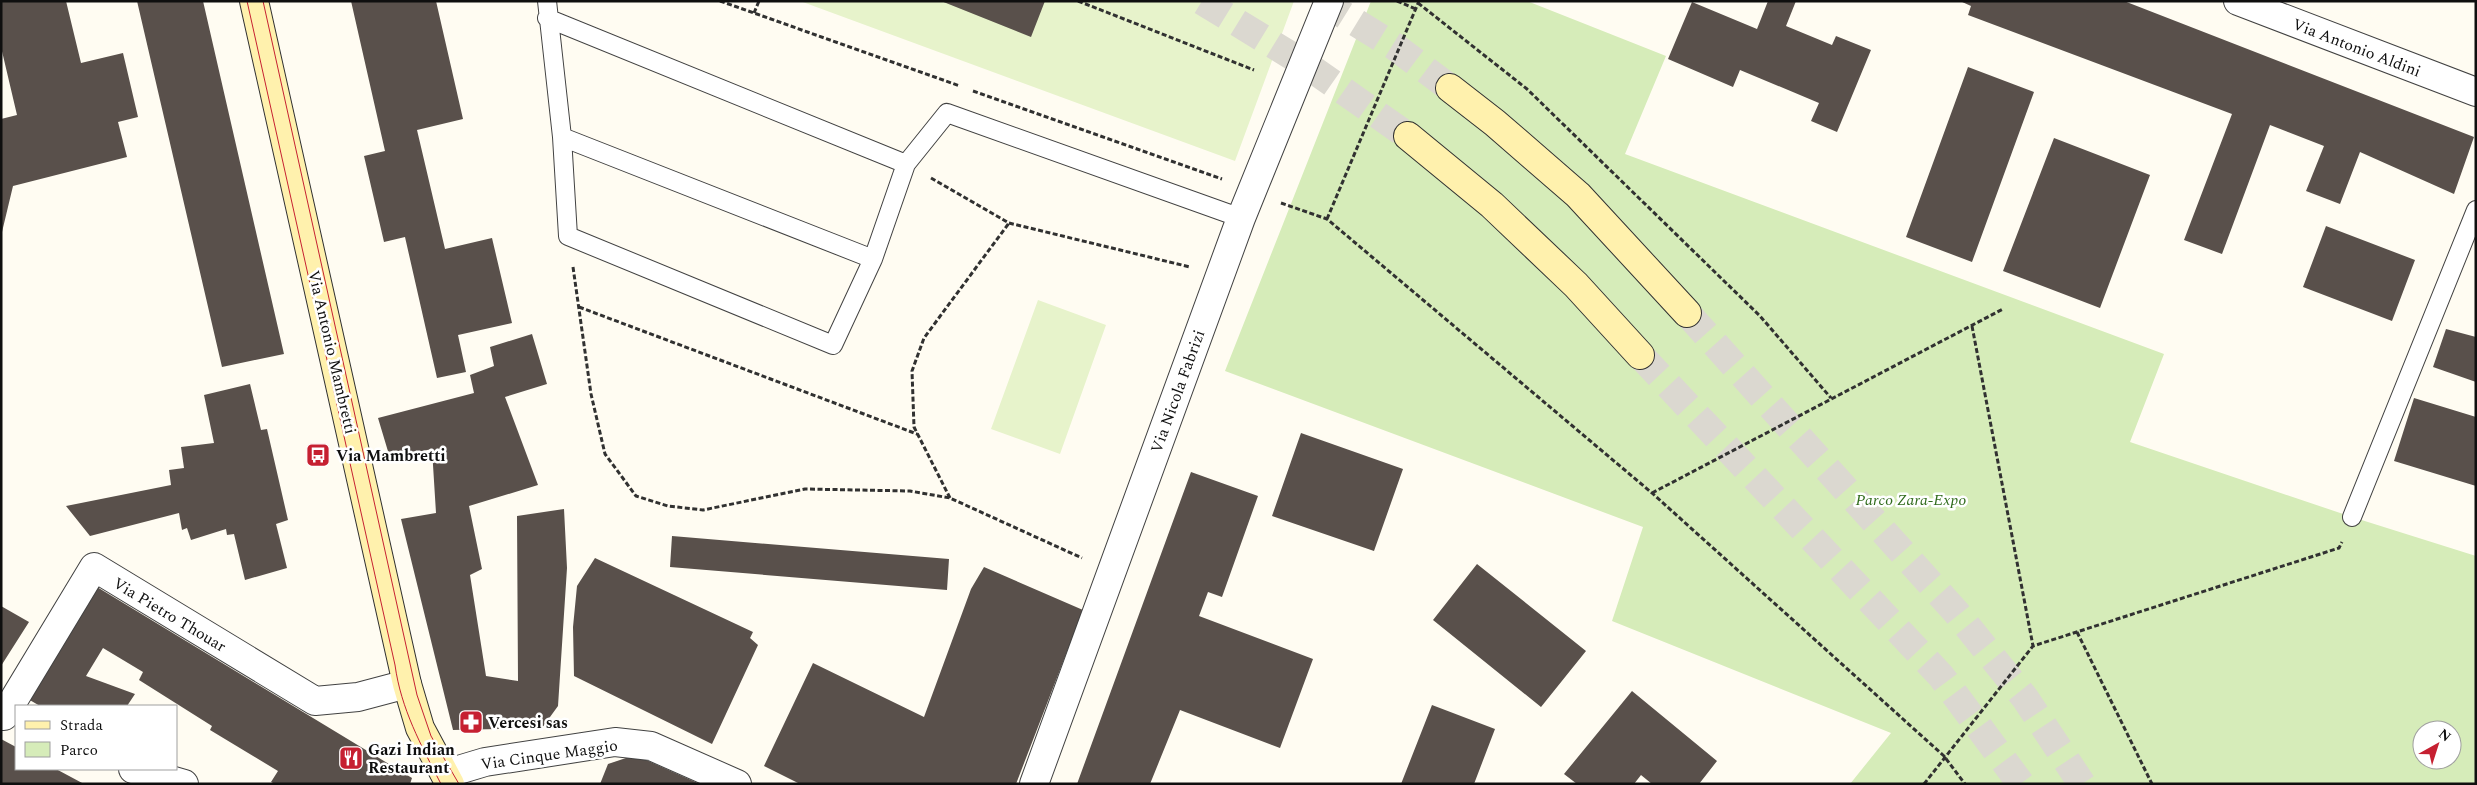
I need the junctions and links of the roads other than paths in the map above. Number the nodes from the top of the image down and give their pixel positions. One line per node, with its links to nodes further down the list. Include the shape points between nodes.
1 (254, 1): 16 (main road, Via Antonio Mambretti)
2 (1329, 1): 11 (street, Via Nicola Fabrizi)
3 (2238, 1): 6 (street, Via Antonio Aldini)
4 (547, 10): 8 (lane); 9 (lane)
5 (1450, 88): 13 (main road, via 1495,122 1578,195)
6 (2476, 92)
7 (1408, 136): 14 (main road, via 1492,205 1576,285)
8 (562, 137): 12 (lane); 12 (lane, via 568,236 833,345)
9 (906, 164): 11 (lane, via 948,113); 12 (lane)
10 (2476, 210): 15 (lane)
11 (1241, 218): 22 (street, Via Nicola Fabrizi)
12 (873, 259)
13 (1688, 313)
14 (1640, 355)
15 (2352, 517)
16 (407, 684): 17 (street, Via Pietro Thouar, via 358,697 315,701 94,567); 19 (main road, Via Antonio Mambretti, via 420,728)
17 (7, 717)
18 (136, 770): 20 (street)
19 (447, 779): 21 (street, Via Cinque Maggio, via 486,762 614,742 651,746)
20 (184, 784)
21 (737, 784)
22 (1034, 784)

